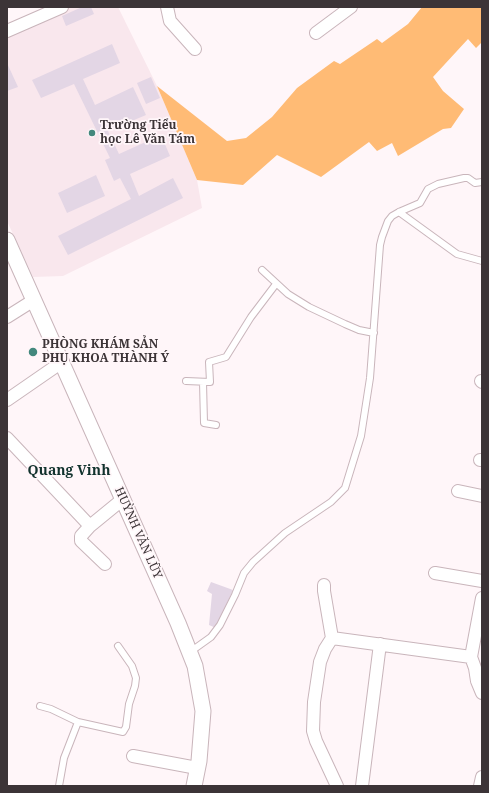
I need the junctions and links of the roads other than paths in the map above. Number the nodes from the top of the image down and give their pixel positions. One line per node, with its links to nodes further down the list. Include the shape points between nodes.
1 (62, 7): 4 (street)
2 (167, 7): 6 (street, via 170,21)
3 (351, 7): 5 (street)
4 (7, 31)
5 (316, 33)
6 (195, 49)
7 (482, 182): 8 (lane, via 475,183 464,178 438,184 428,189 420,203)
8 (399, 212): 10 (lane, via 457,254); 15 (lane, via 388,221 382,236)
9 (7, 240): 13 (street, HUỲNH VĂN LŨY)
10 (482, 261)
11 (262, 270): 12 (lane)
12 (276, 284): 15 (lane, via 309,307 359,330); 18 (lane, via 226,357 209,362 210,382)
13 (34, 300): 14 (street); 16 (street, HUỲNH VĂN LŨY)
14 (7, 317)
15 (374, 333): 34 (lane, via 361,436 344,488 331,502 286,533 253,562 244,573 220,625 211,637)
16 (62, 362): 19 (street); 24 (street, HUỲNH VĂN LŨY)
17 (186, 381): 18 (lane)
18 (203, 382): 20 (lane, via 204,424)
19 (7, 400)
20 (216, 425)
21 (7, 438): 25 (street)
22 (458, 491): 23 (street)
23 (482, 496)
24 (123, 499): 25 (street); 34 (street, HUỲNH VĂN LŨY)
25 (90, 526): 26 (street, via 81,536 81,542)
26 (105, 564)
27 (435, 573): 28 (street)
28 (482, 581)
29 (324, 585): 31 (street)
30 (482, 598): 35 (street)
31 (332, 638): 32 (street); 44 (street, via 320,662 313,731)
32 (380, 644): 35 (street); 45 (street)
33 (118, 646): 38 (lane, via 132,666 136,678 124,731)
34 (190, 652): 40 (street, HUỲNH VĂN LŨY, via 203,711)
35 (471, 657): 36 (street)
36 (482, 693)
37 (40, 706): 38 (lane)
38 (78, 722): 42 (lane, via 64,758)
39 (133, 756): 40 (street)
40 (198, 768): 43 (street, HUỲNH VĂN LŨY)
41 (482, 777): 46 (street)
42 (59, 786)
43 (194, 786)
44 (337, 786)
45 (362, 786)
46 (480, 786)

